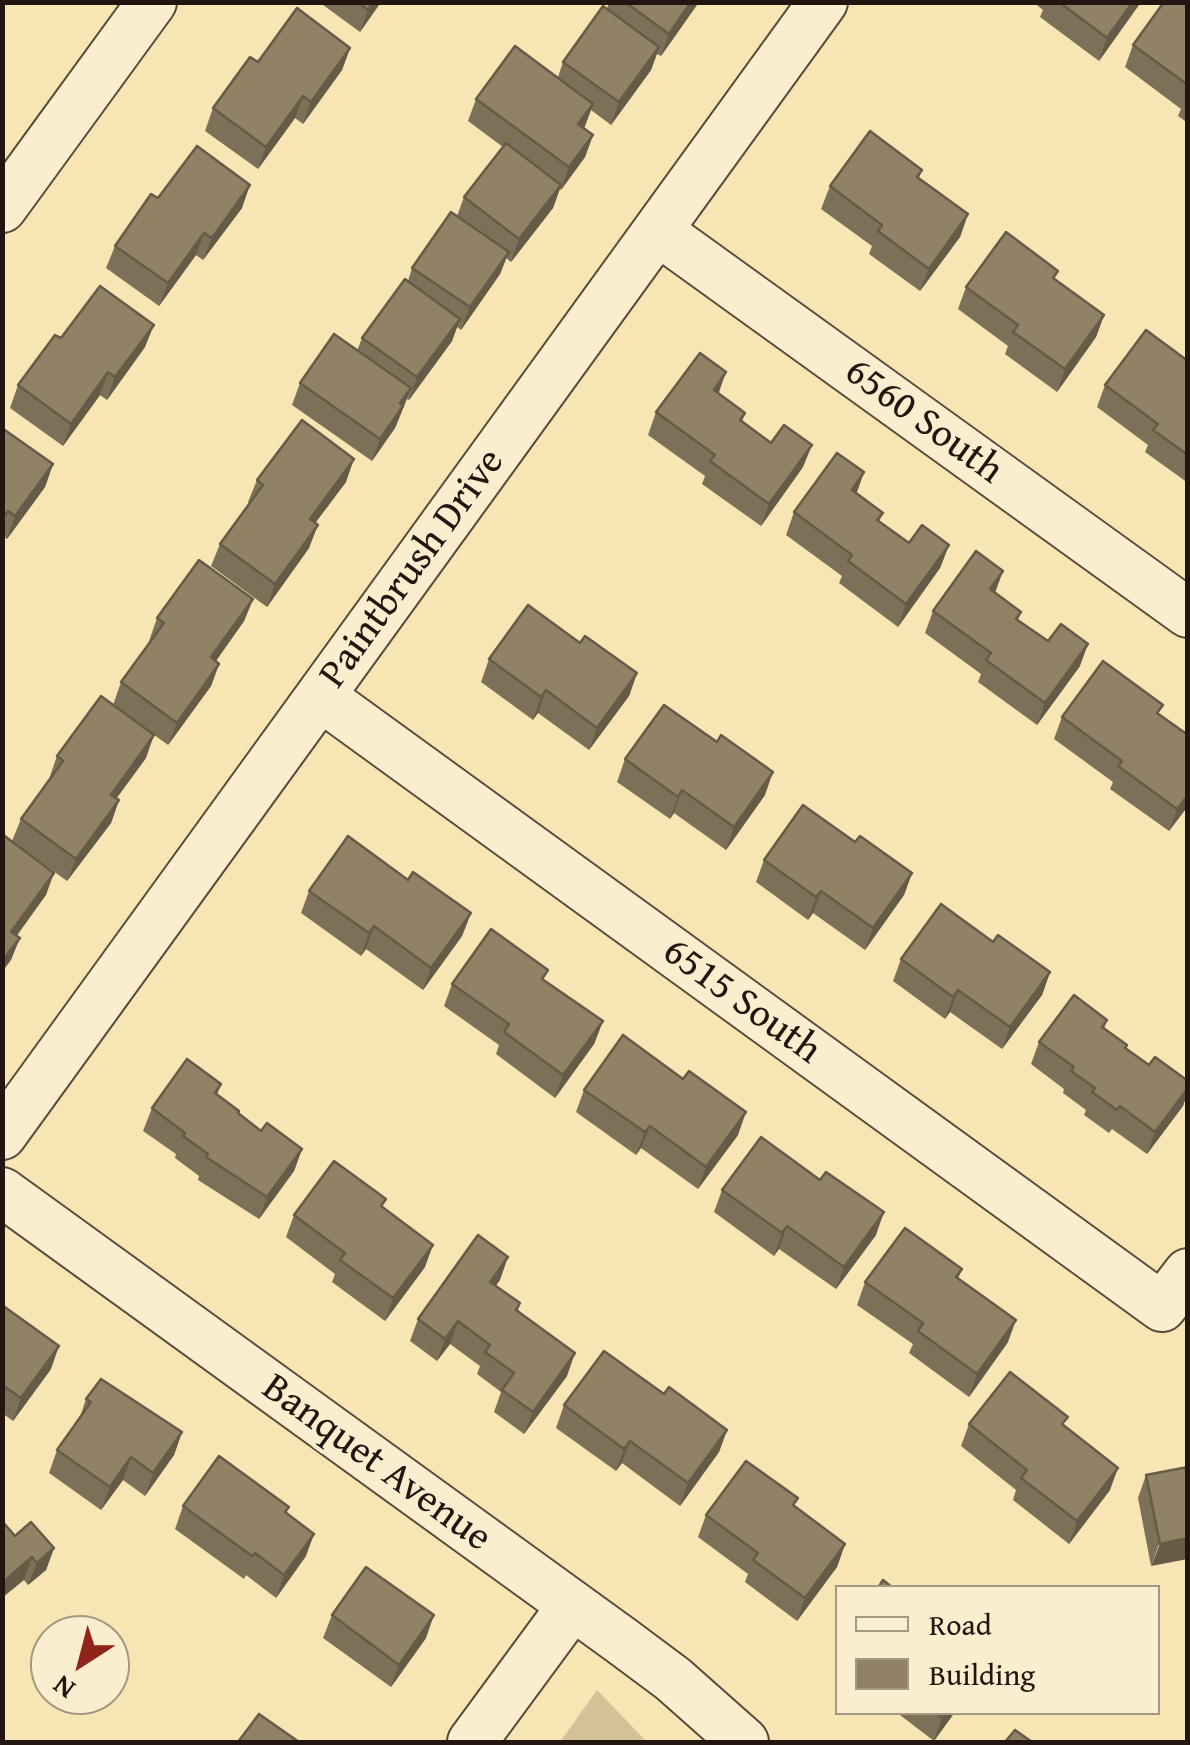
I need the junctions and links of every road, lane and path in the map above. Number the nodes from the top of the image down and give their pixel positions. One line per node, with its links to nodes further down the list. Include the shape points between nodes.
1 (152, 2): 3 (street)
2 (824, 2): 4 (street, Paintbrush Drive)
3 (2, 208)
4 (658, 230): 5 (street, 6560 South); 6 (street, Paintbrush Drive)
5 (1188, 613)
6 (320, 696): 7 (street, Paintbrush Drive); 9 (street, 6515 South)
7 (2, 1135)
8 (2, 1192): 10 (street, Banquet Avenue)
9 (1175, 1290)
10 (572, 1606): 11 (street); 12 (street, Banquet Avenue, via 673,1679)
11 (472, 1742)
12 (744, 1742)

